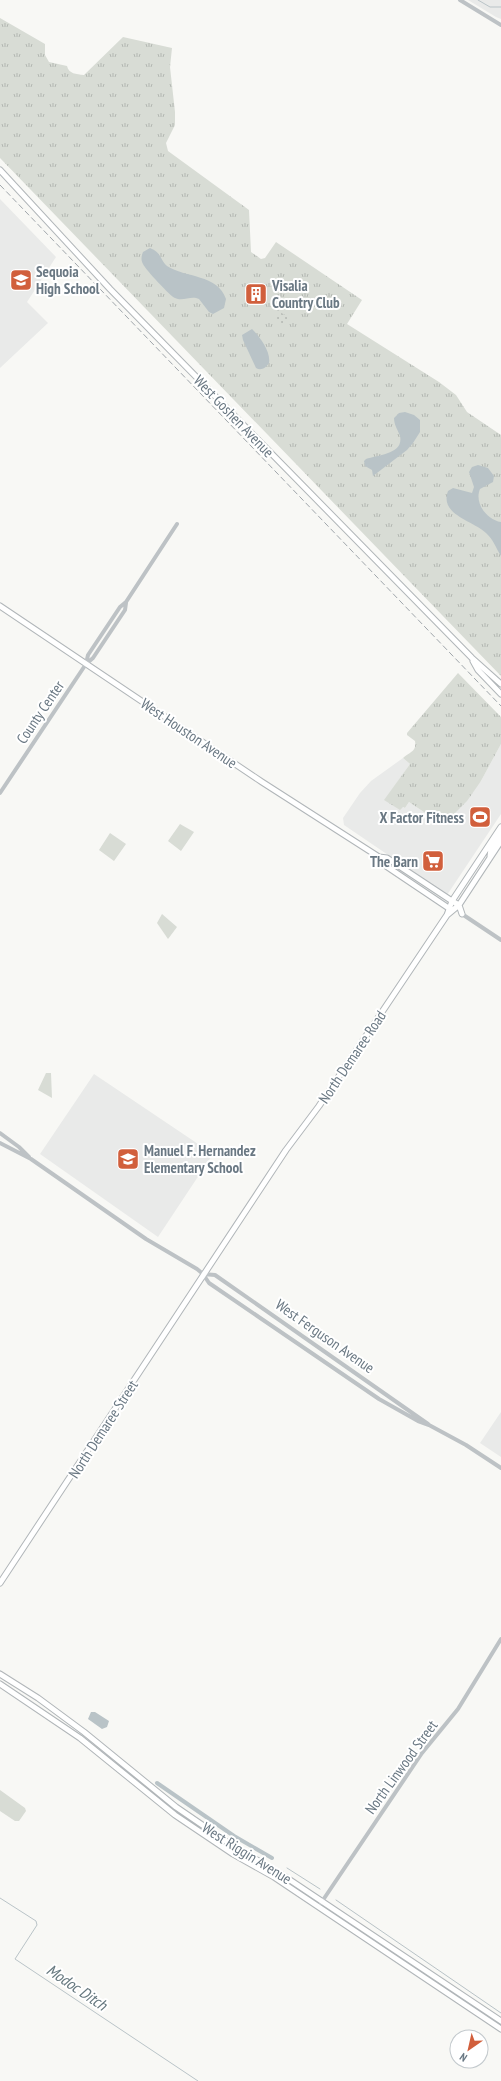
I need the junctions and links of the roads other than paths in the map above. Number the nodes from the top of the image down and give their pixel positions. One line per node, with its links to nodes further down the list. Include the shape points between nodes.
1 (460, 0): 2 (street)
2 (501, 25)
3 (0, 170): 6 (main road, West Goshen Avenue, via 110,289)
4 (177, 524): 7 (street, County Center, via 88,654)
5 (0, 606): 7 (main road, West Houston Avenue)
6 (472, 658): 8 (main road, West Goshen Avenue); 9 (main road, West Goshen Avenue, via 478,670)
7 (86, 664): 10 (street, County Center); 14 (main road, West Houston Avenue)
8 (501, 684)
9 (501, 694)
10 (0, 793)
11 (501, 827): 16 (main road)
12 (501, 833): 15 (main road, via 491,849)
13 (501, 841): 15 (main road, North Demaree Road)
14 (379, 857): 16 (main road, West Houston Avenue, via 387,858); 18 (main road, West Houston Avenue, via 383,864)
15 (490, 857): 17 (main road, North Demaree Road)
16 (452, 901): 17 (main road, West Houston Avenue); 18 (main road)
17 (459, 905): 18 (main road, North Demaree Road); 19 (main road)
18 (451, 910): 19 (main road, West Houston Avenue); 24 (main road, North Demaree Road)
19 (462, 914): 20 (street, West Houston Avenue)
20 (501, 940)
21 (0, 1133): 23 (street, West Ferguson Avenue)
22 (0, 1143): 23 (street, West Ferguson Avenue)
23 (31, 1159): 24 (street, West Ferguson Avenue, via 141,1236)
24 (204, 1274): 25 (street, West Ferguson Avenue, via 209,1282 366,1390 406,1415); 25 (street, West Ferguson Avenue, via 215,1275); 27 (main road, North Demaree Street)
25 (429, 1425): 26 (street, West Ferguson Avenue)
26 (501, 1468)
27 (0, 1583)
28 (501, 1639): 35 (street, North Linwood Street, via 458,1709 422,1753)
29 (0, 1674): 32 (main road, West Riggin Avenue, via 38,1698)
30 (0, 1684): 31 (main road, West Riggin Avenue)
31 (60, 1724): 32 (main road, via 71,1727 97,1746); 33 (main road, West Riggin Avenue)
32 (103, 1746): 34 (main road, West Riggin Avenue)
33 (98, 1752): 34 (main road, via 102,1752 131,1775); 36 (main road, West Riggin Avenue, via 174,1815)
34 (141, 1779): 35 (main road, West Riggin Avenue, via 230,1844)
35 (323, 1901): 36 (street, North Linwood Street); 38 (main road, West Riggin Avenue)
36 (319, 1907): 37 (main road, West Riggin Avenue)
37 (481, 2016): 39 (main road, via 488,2017); 40 (main road, West Riggin Avenue)
38 (501, 2021)
39 (501, 2026)
40 (501, 2029)

